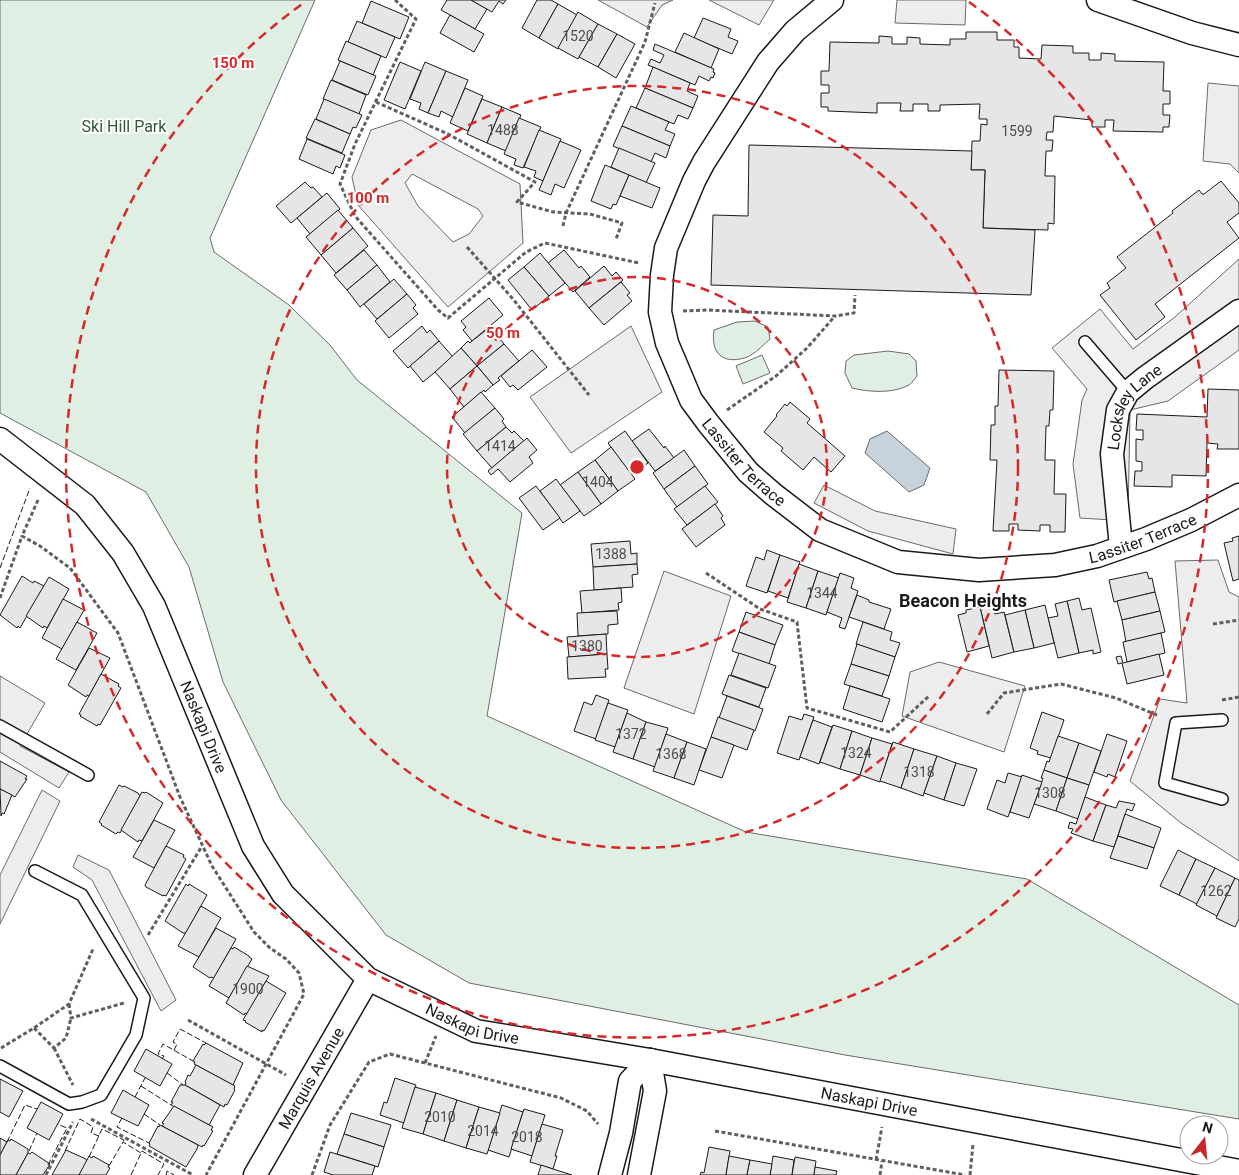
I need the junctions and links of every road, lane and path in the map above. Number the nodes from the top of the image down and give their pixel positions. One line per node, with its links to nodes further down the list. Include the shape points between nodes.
1 (395, 0): 6 (path, via 416,19)
2 (832, 0): 15 (street, Lassiter Terrace, via 794,31 768,62 704,162 666,248)
3 (1098, 0): 5 (street)
4 (655, 3): 7 (path, via 645,42)
5 (1239, 45)
6 (376, 102): 7 (path, via 448,134 535,182 517,202 553,212); 12 (path, via 340,184 355,216 448,318)
7 (566, 212): 8 (path); 9 (path, via 590,214 622,223)
8 (563, 226)
9 (616, 239)
10 (467, 247): 12 (path)
11 (645, 264): 12 (path, via 545,243 526,252)
12 (494, 279): 19 (path)
13 (855, 295): 16 (path, via 854,314)
14 (1239, 311): 18 (street, Locksley Lane)
15 (660, 312): 16 (path, via 707,310); 20 (street, Lassiter Terrace, via 667,343 691,400)
16 (835, 316): 20 (path, via 776,376)
17 (1085, 342): 18 (lane)
18 (1128, 392): 25 (street, Locksley Lane, via 1118,410 1112,454)
19 (589, 394)
20 (708, 424): 25 (street, Lassiter Terrace, via 748,472 820,530 898,562 979,570 1055,565)
21 (0, 439): 43 (street, Naskapi Drive, via 85,505 122,553 154,606 253,846 282,894)
22 (1239, 495): 25 (street, Lassiter Terrace, via 1192,520)
23 (40, 496): 24 (path)
24 (22, 536): 27 (path); 39 (path, via 70,568 118,633)
25 (1121, 548)
26 (706, 573): 30 (path, via 760,609 797,622 808,708 890,732)
27 (0, 598)
28 (1239, 620): 29 (path)
29 (1213, 624)
30 (929, 696)
31 (1239, 697): 32 (path)
32 (1221, 700)
33 (987, 714): 35 (path, via 1004,693 1061,684 1116,698)
34 (1222, 720): 35 (lane)
35 (1176, 723): 38 (lane, via 1165,783)
36 (0, 726): 37 (lane)
37 (88, 775)
38 (1222, 799)
39 (202, 846): 42 (path); 52 (path, via 254,932 299,973 304,994)
40 (35, 871): 41 (lane, via 82,895)
41 (103, 929): 44 (lane); 45 (path)
42 (148, 935)
43 (368, 980): 51 (street, Naskapi Drive, via 476,1031); 54 (street, Marquis Avenue)
44 (144, 998): 46 (path); 55 (lane, via 136,1035 102,1095)
45 (69, 1004): 46 (path); 48 (path)
46 (71, 1018): 50 (path, via 66,1038)
47 (188, 1020): 52 (path)
48 (34, 1028): 49 (path); 50 (path)
49 (0, 1048)
50 (54, 1048): 55 (path)
51 (650, 1060): 56 (street, Naskapi Drive); 60 (street, via 630,1081); 70 (street, via 655,1091)
52 (266, 1064): 54 (path); 66 (path)
53 (0, 1066): 55 (lane, via 69,1104)
54 (306, 1087): 67 (street, Marquis Avenue)
55 (82, 1102): 57 (path)
56 (886, 1104): 58 (street, Naskapi Drive); 61 (path)
57 (86, 1116): 64 (path, via 77,1113); 65 (path)
58 (976, 1121): 63 (street, Naskapi Drive); 73 (path)
59 (715, 1131): 61 (path)
60 (621, 1133): 68 (path, via 606,1132 587,1111 561,1098 390,1054 369,1062 330,1125); 69 (street)
61 (876, 1160): 62 (path)
62 (882, 1161): 71 (path); 72 (path)
63 (1239, 1171)
64 (46, 1175)
65 (193, 1175)
66 (206, 1175)
67 (256, 1175)
68 (312, 1175)
69 (610, 1175)
70 (639, 1175)
71 (880, 1175)
72 (965, 1175)
73 (970, 1175)

